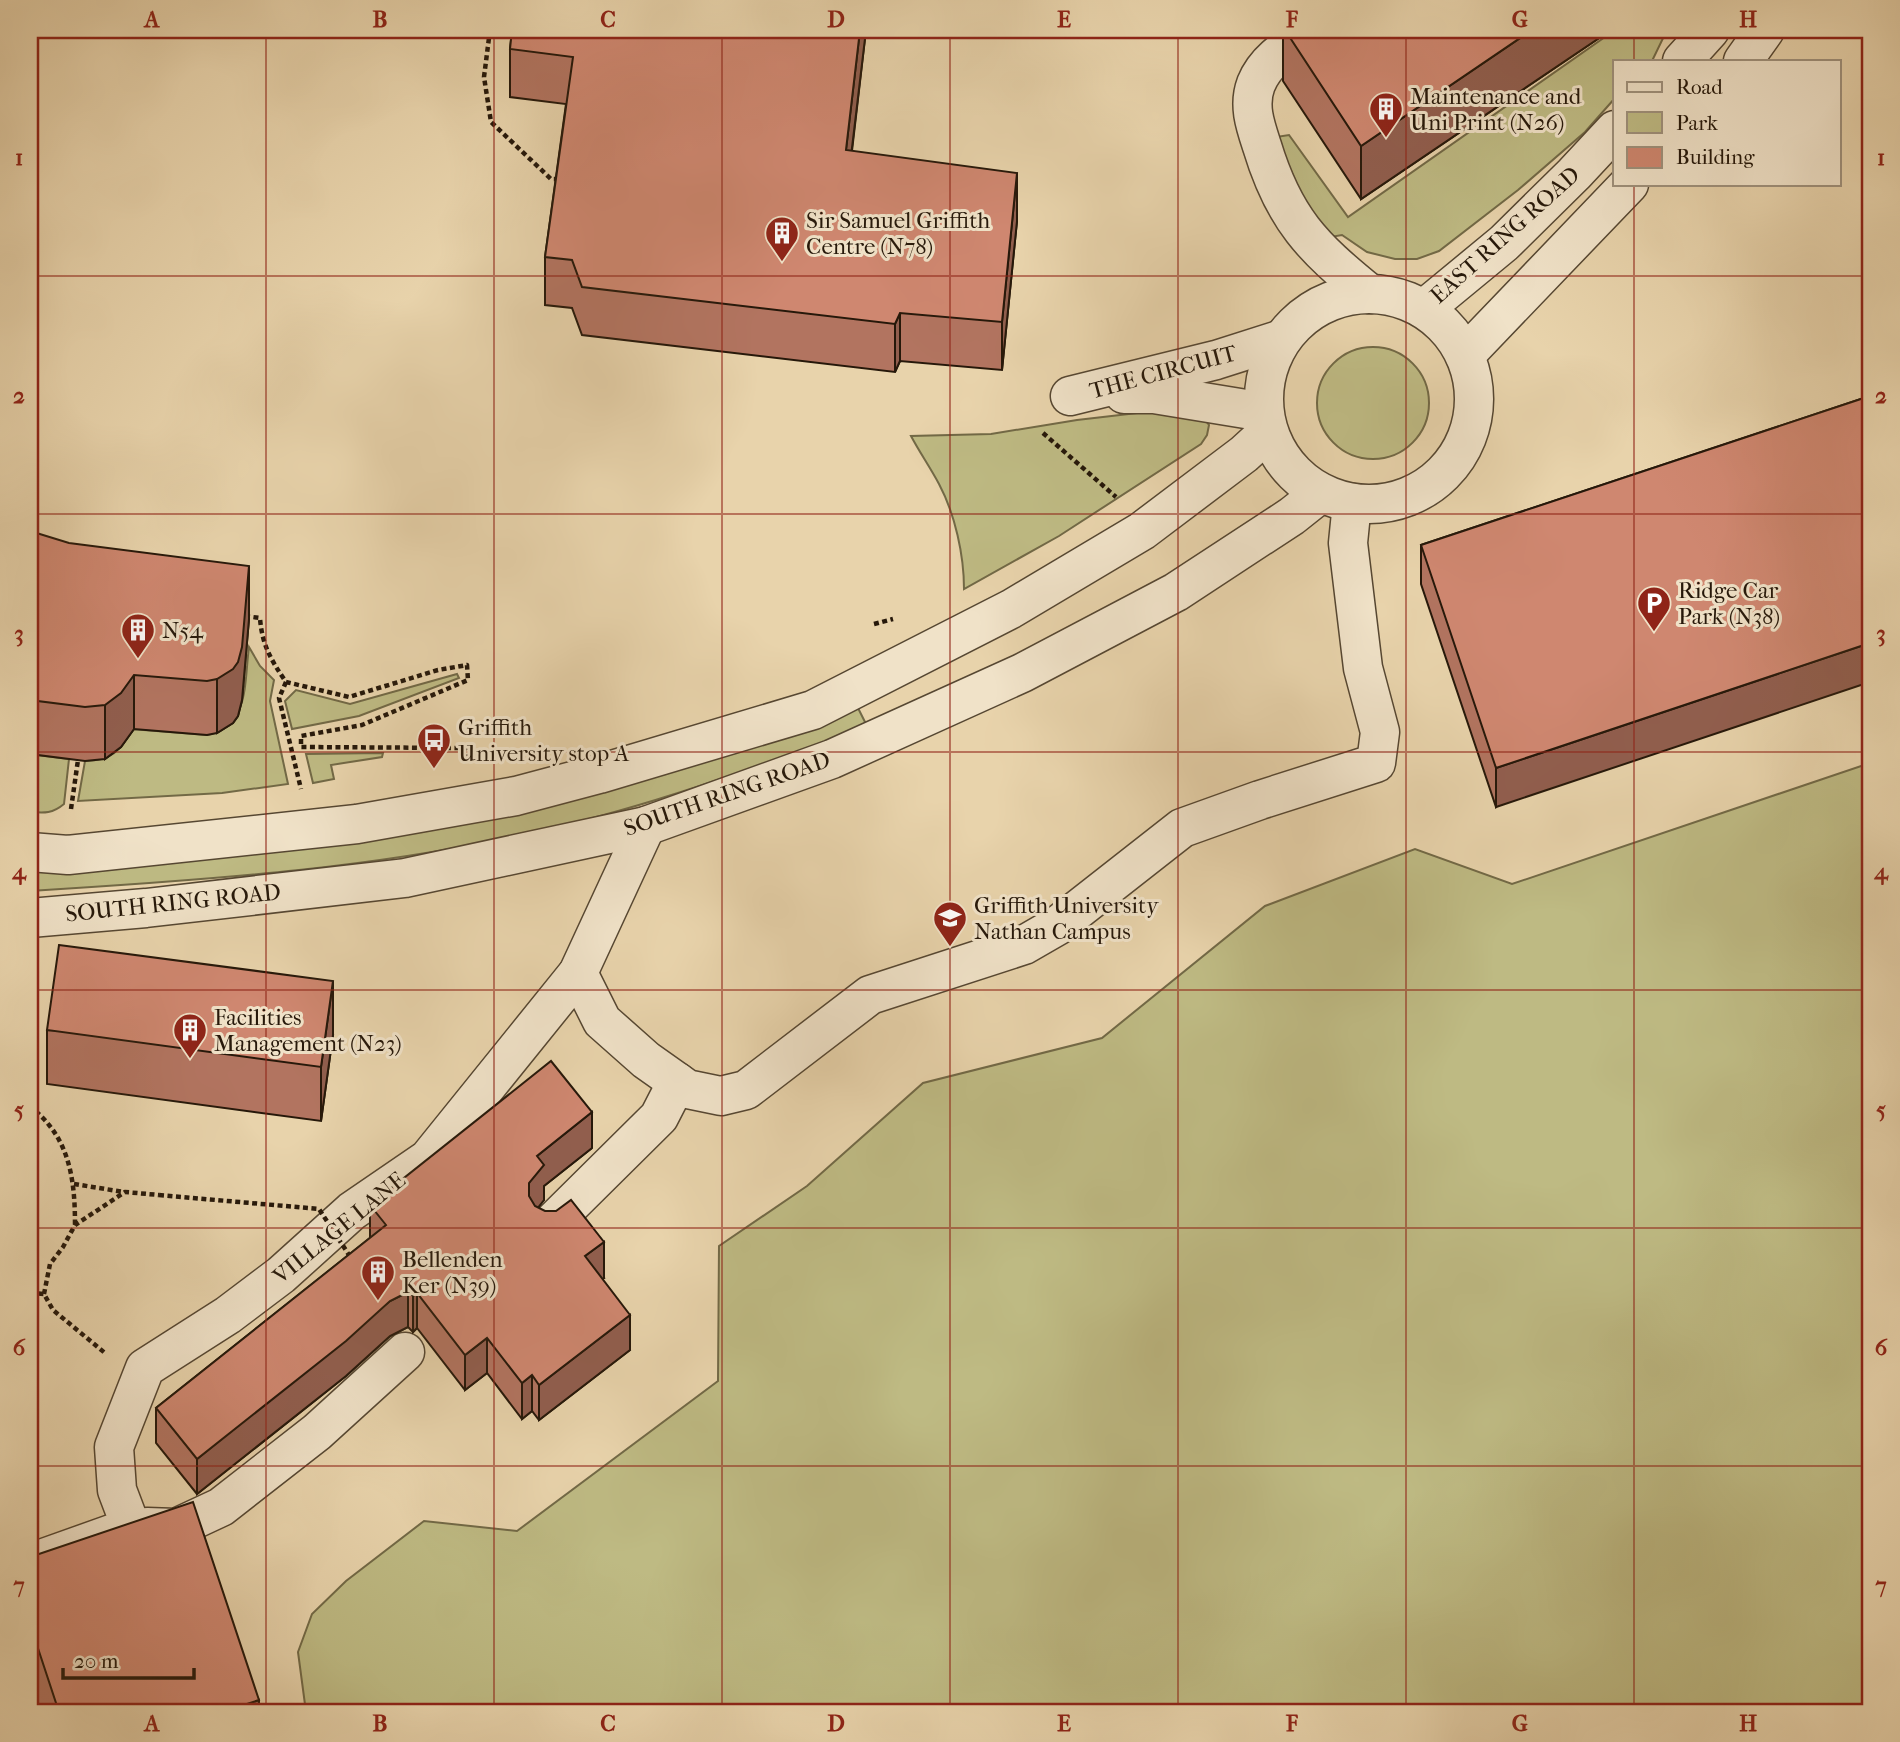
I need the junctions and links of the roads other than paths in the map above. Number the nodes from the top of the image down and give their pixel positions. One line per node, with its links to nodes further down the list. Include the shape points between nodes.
1 (1314, 30): 6 (street, via 1269,63 1251,105 1274,183 1296,225)
2 (1765, 30): 3 (street)
3 (1744, 60)
4 (1613, 132): 7 (street, EAST RING ROAD, via 1504,243)
5 (1627, 186): 9 (street, EAST RING ROAD)
6 (1370, 295): 7 (street, via 1398,298); 8 (street, via 1336,300 1306,315)
7 (1424, 309): 9 (street, via 1441,322)
8 (1282, 339): 10 (street, via 1264,387); 10 (street, THE CIRCUIT, via 1070,396 1154,394)
9 (1465, 355): 11 (street, via 1476,410 1472,431 1443,474 1416,493 1385,503)
10 (1266, 422): 11 (street, via 1280,457 1298,477); 13 (street, via 1244,454 1142,530 1011,609 813,710 598,774 445,810 68,855)
11 (1336, 498): 12 (street, SOUTH RING ROAD, via 1292,516 1176,593 1022,673 832,759); 16 (street, via 1348,542 1363,668 1380,732 1376,763 1182,828 1057,926 1024,945 870,995 746,1090 722,1096 687,1089)
12 (646, 826): 14 (street, SOUTH RING ROAD, via 405,878); 15 (street, VILLAGE LANE)
13 (30, 852)
14 (30, 918)
15 (578, 974): 16 (street, via 602,1021); 19 (street, VILLAGE LANE, via 428,1159 352,1211 228,1315 145,1368 114,1447 117,1490)
16 (677, 1082): 17 (street, via 659,1117)
17 (550, 1225)
18 (405, 1352): 19 (street, via 317,1432 221,1507 176,1528)
19 (131, 1527): 20 (street)
20 (30, 1563)

